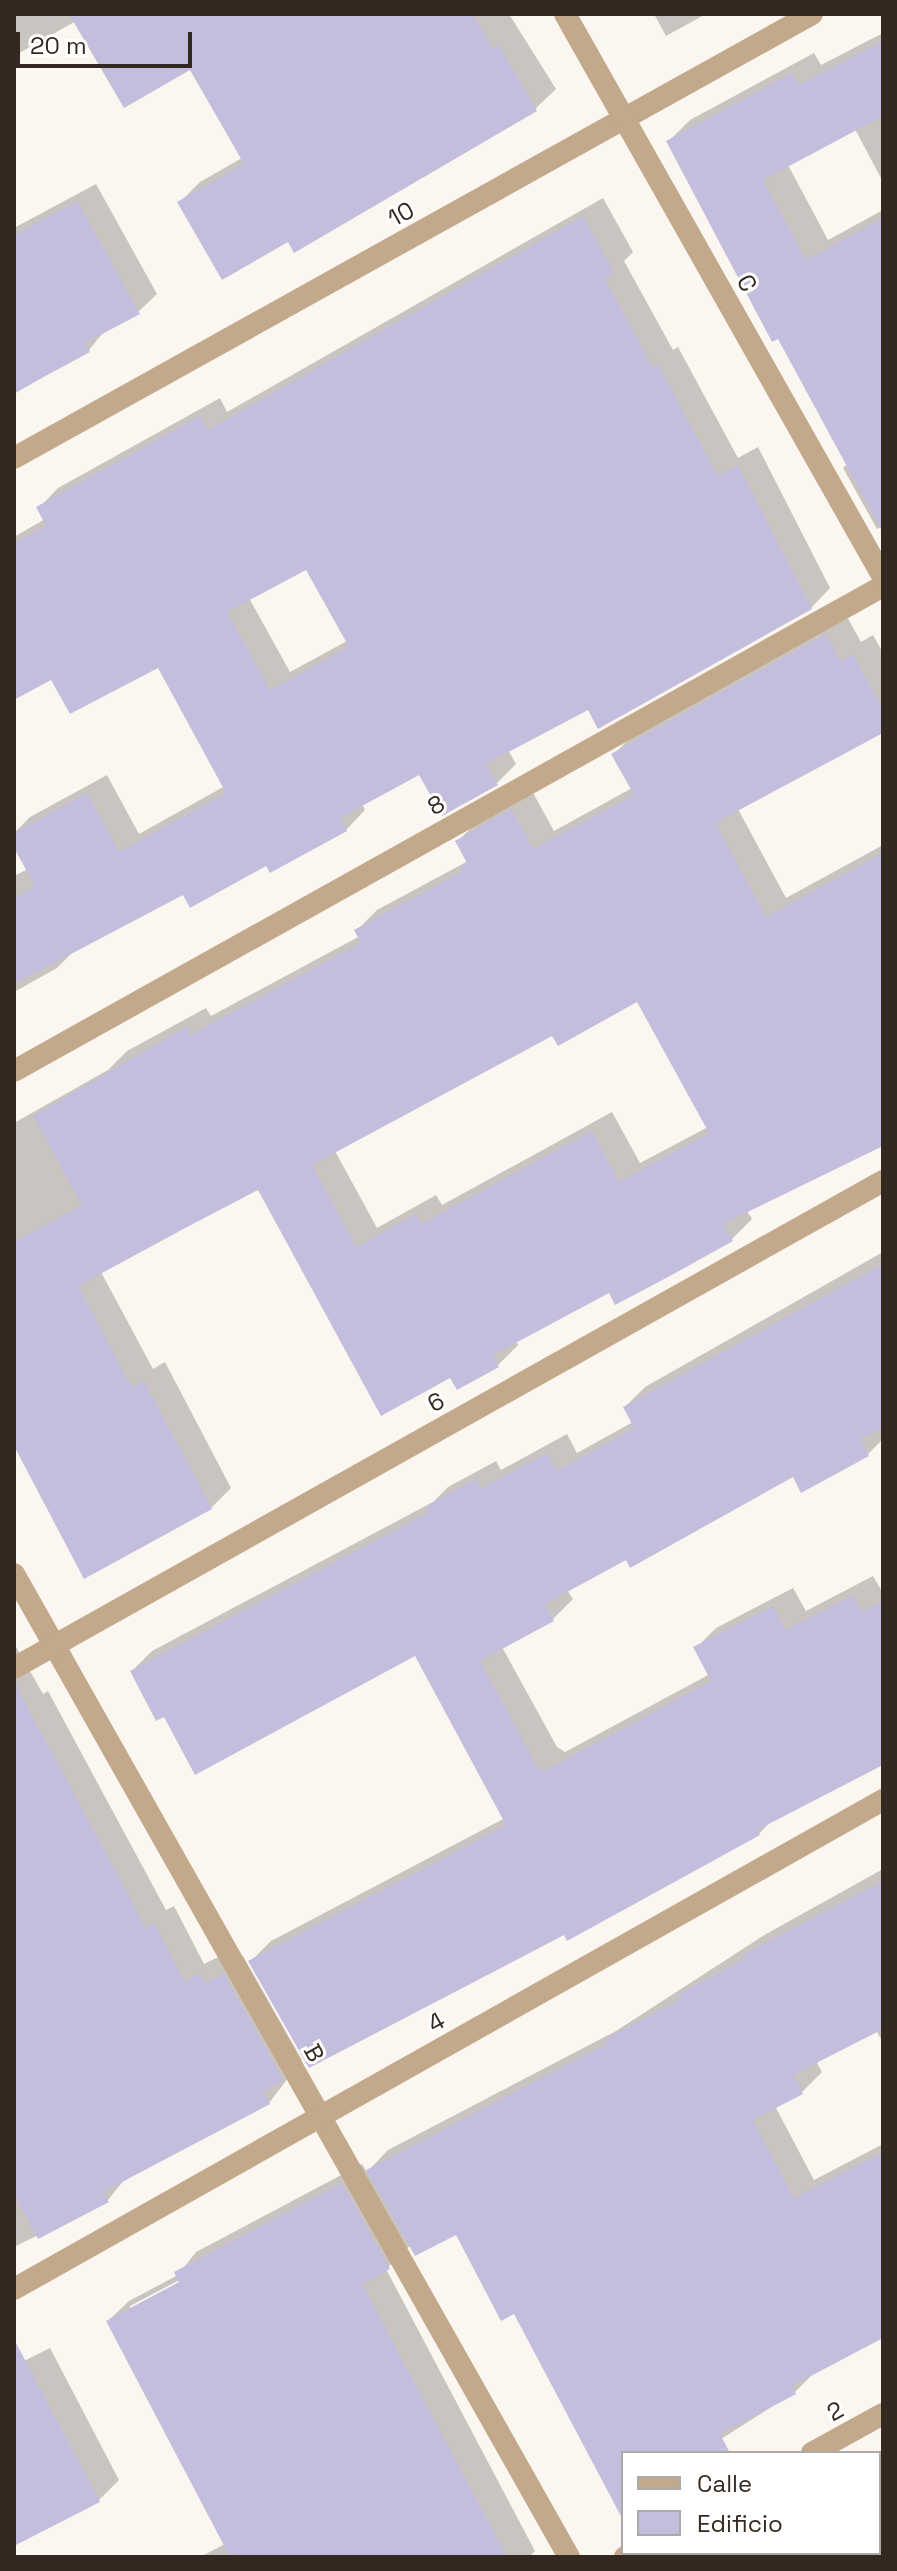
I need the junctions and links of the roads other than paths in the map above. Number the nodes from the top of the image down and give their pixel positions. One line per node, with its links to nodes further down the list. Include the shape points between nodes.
1 (565, 14): 3 (street, C)
2 (812, 14): 3 (street, 10)
3 (625, 120): 4 (street, 10); 5 (street, C)
4 (14, 458)
5 (883, 577)
6 (883, 586): 7 (street, 8)
7 (14, 1071)
8 (883, 1181): 10 (street, 6)
9 (14, 1574): 10 (street, B)
10 (54, 1645): 11 (street, 6); 13 (street, B)
11 (14, 1668)
12 (883, 1800): 13 (street, 4)
13 (320, 2116): 14 (street, 4); 17 (street, B)
14 (14, 2289)
15 (883, 2414): 16 (street, 2)
16 (816, 2451)
17 (569, 2557)

